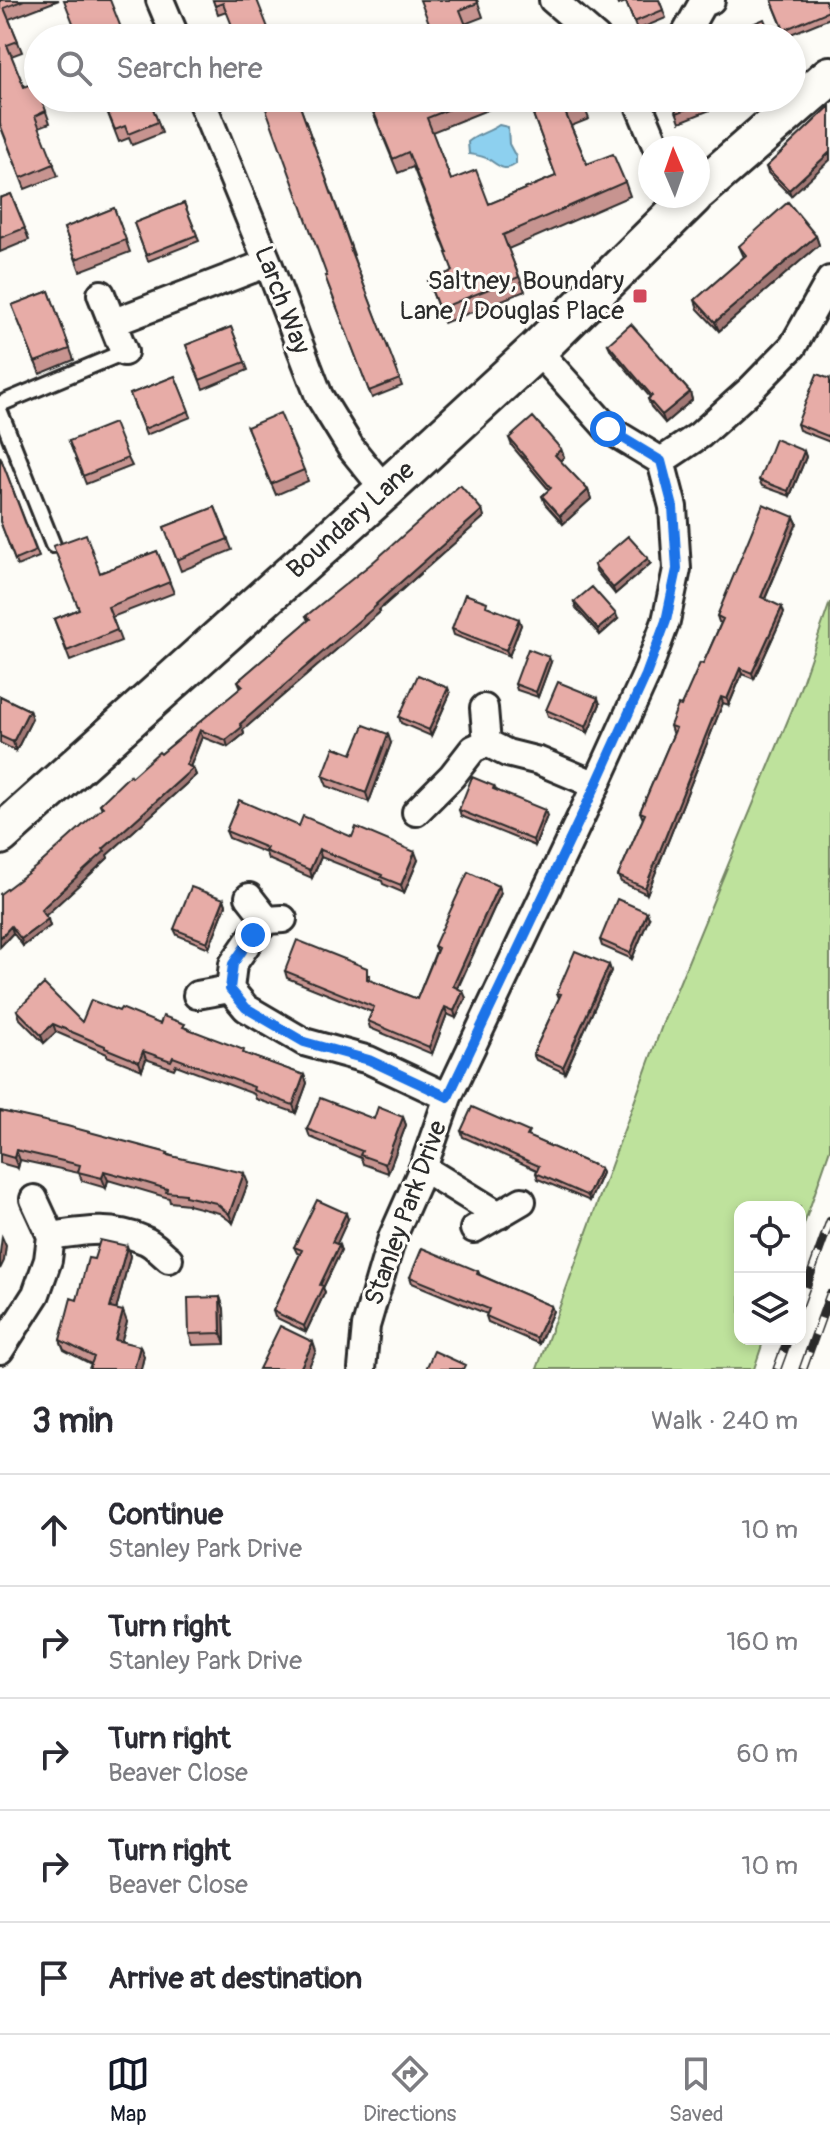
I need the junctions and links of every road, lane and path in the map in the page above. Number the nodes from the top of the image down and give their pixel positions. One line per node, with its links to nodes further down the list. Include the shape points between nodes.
1 (160, 0): 4 (street)
2 (553, 0): 5 (street)
3 (704, 1): 6 (street)
4 (170, 24)
5 (581, 24)
6 (691, 24)
7 (830, 76): 8 (street, Boundary Lane)
8 (806, 97)
9 (206, 112): 15 (street, Larch Way)
10 (642, 112): 12 (street)
11 (789, 112): 13 (street, Boundary Lane)
12 (652, 136)
13 (710, 180)
14 (680, 208): 19 (street, Boundary Lane)
15 (268, 263): 18 (street); 24 (street, Larch Way, via 319,396)
16 (830, 280): 23 (street, via 793,346 700,435)
17 (101, 294): 18 (street)
18 (112, 323): 20 (street)
19 (537, 350): 23 (street, via 608,429); 24 (street, Boundary Lane)
20 (124, 352): 21 (lane)
21 (0, 404)
22 (0, 412): 25 (lane)
23 (661, 461): 28 (street, Stanley Park Drive, via 673,507 677,569 666,621 646,675)
24 (385, 490): 30 (street, Boundary Lane)
25 (53, 545)
26 (484, 708): 27 (street)
27 (487, 743): 28 (street); 29 (street, via 473,749)
28 (596, 785): 34 (street, Stanley Park Drive)
29 (416, 812)
30 (0, 835)
31 (249, 897): 32 (street, via 275,920 253,935 233,964)
32 (230, 989): 33 (street); 34 (street, via 246,1008 304,1042 369,1060)
33 (197, 995)
34 (448, 1097): 35 (street, Stanley Park Drive)
35 (423, 1168): 37 (street, via 510,1208); 41 (street, Stanley Park Drive, via 392,1238 366,1326)
36 (34, 1199): 38 (street)
37 (474, 1229)
38 (51, 1236): 39 (street, via 97,1229 123,1234 146,1240); 40 (street, via 36,1294)
39 (169, 1259)
40 (0, 1350)
41 (362, 1369)

